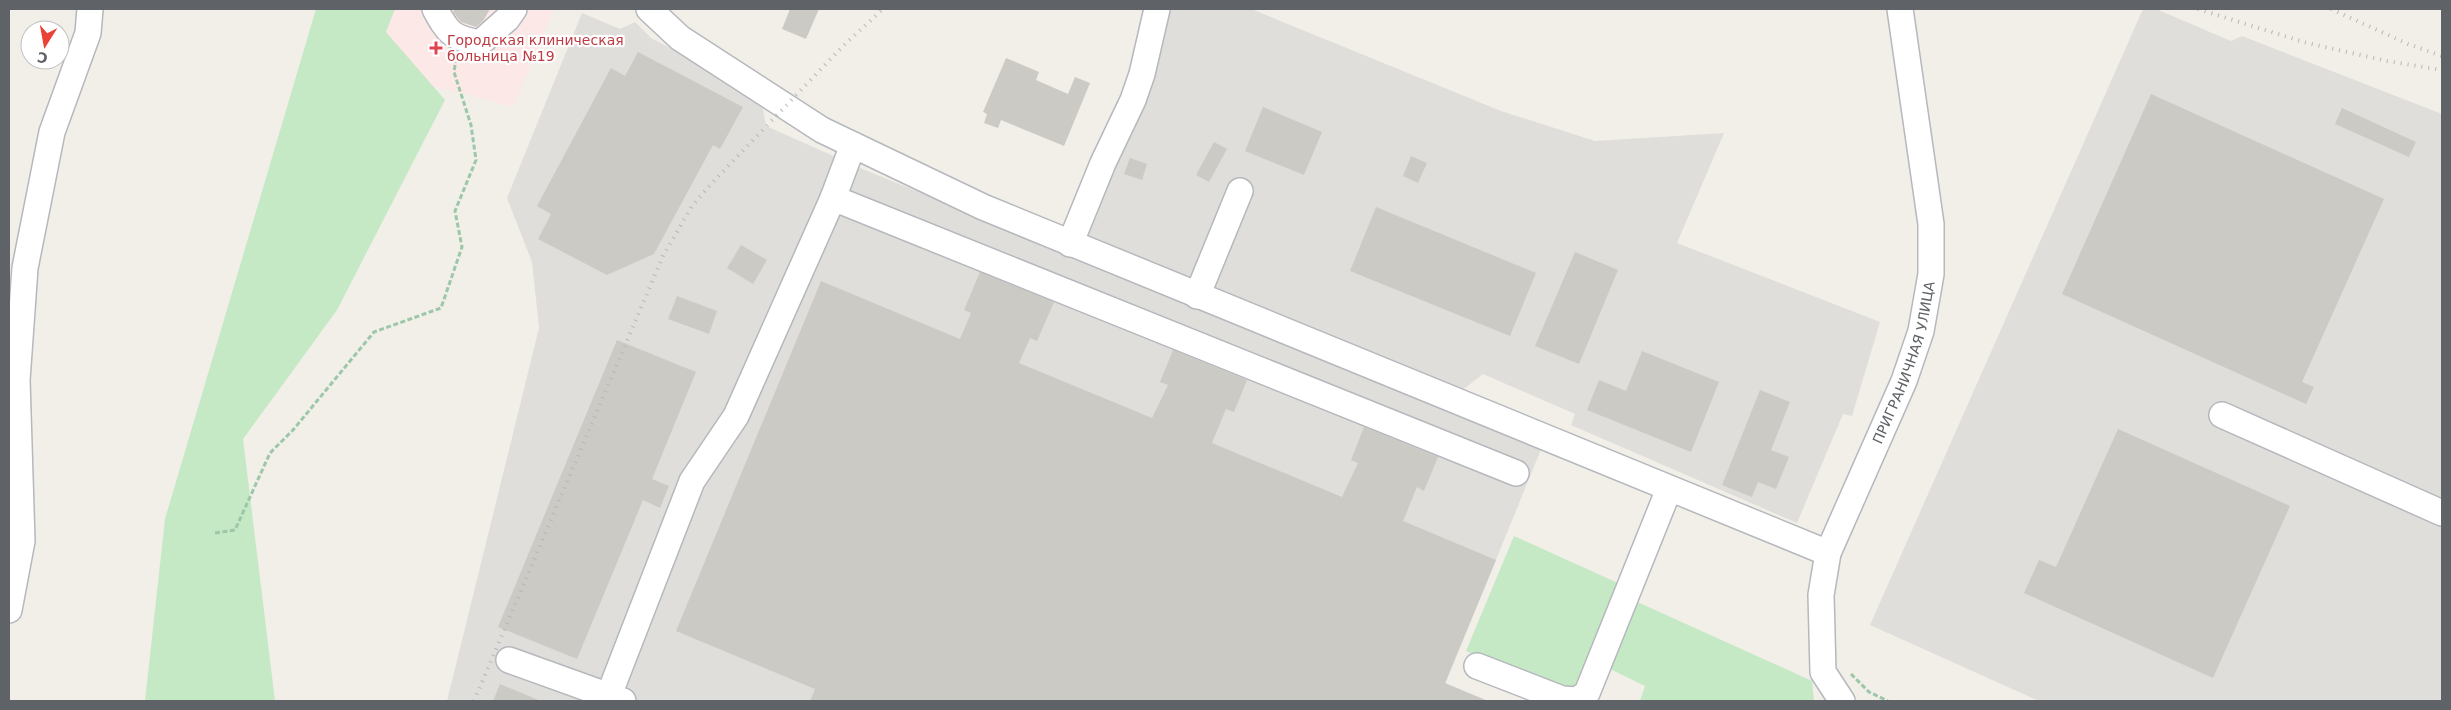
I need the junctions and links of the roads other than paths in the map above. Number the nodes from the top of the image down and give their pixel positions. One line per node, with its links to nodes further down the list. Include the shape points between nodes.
1 (90, 9): 17 (street, via 88,33 52,132 24,268 17,380 22,541)
2 (435, 9): 3 (street, via 445,27 460,39 480,43)
3 (514, 9)
4 (651, 9): 7 (street, via 680,38 784,108)
5 (1157, 9): 10 (street, via 1133,100)
6 (1900, 9): 16 (street, ПРИГРАНИЧНАЯ УЛИЦА, via 1931,224 1931,274 1921,331 1904,381)
7 (853, 145): 9 (street); 10 (street)
8 (1240, 191): 11 (street)
9 (833, 198): 13 (street); 20 (street, via 736,416 692,481)
10 (1070, 244): 11 (street)
11 (1197, 296): 14 (street)
12 (2222, 415): 15 (street)
13 (1516, 473)
14 (1669, 489): 16 (street); 19 (street, via 1587,693 1578,700 1562,699)
15 (2442, 513)
16 (1828, 553): 21 (street, ПРИГРАНИЧНАЯ УЛИЦА, via 1821,594 1823,672)
17 (9, 610)
18 (509, 660): 20 (street)
19 (1477, 666)
20 (616, 698)
21 (1842, 701)

